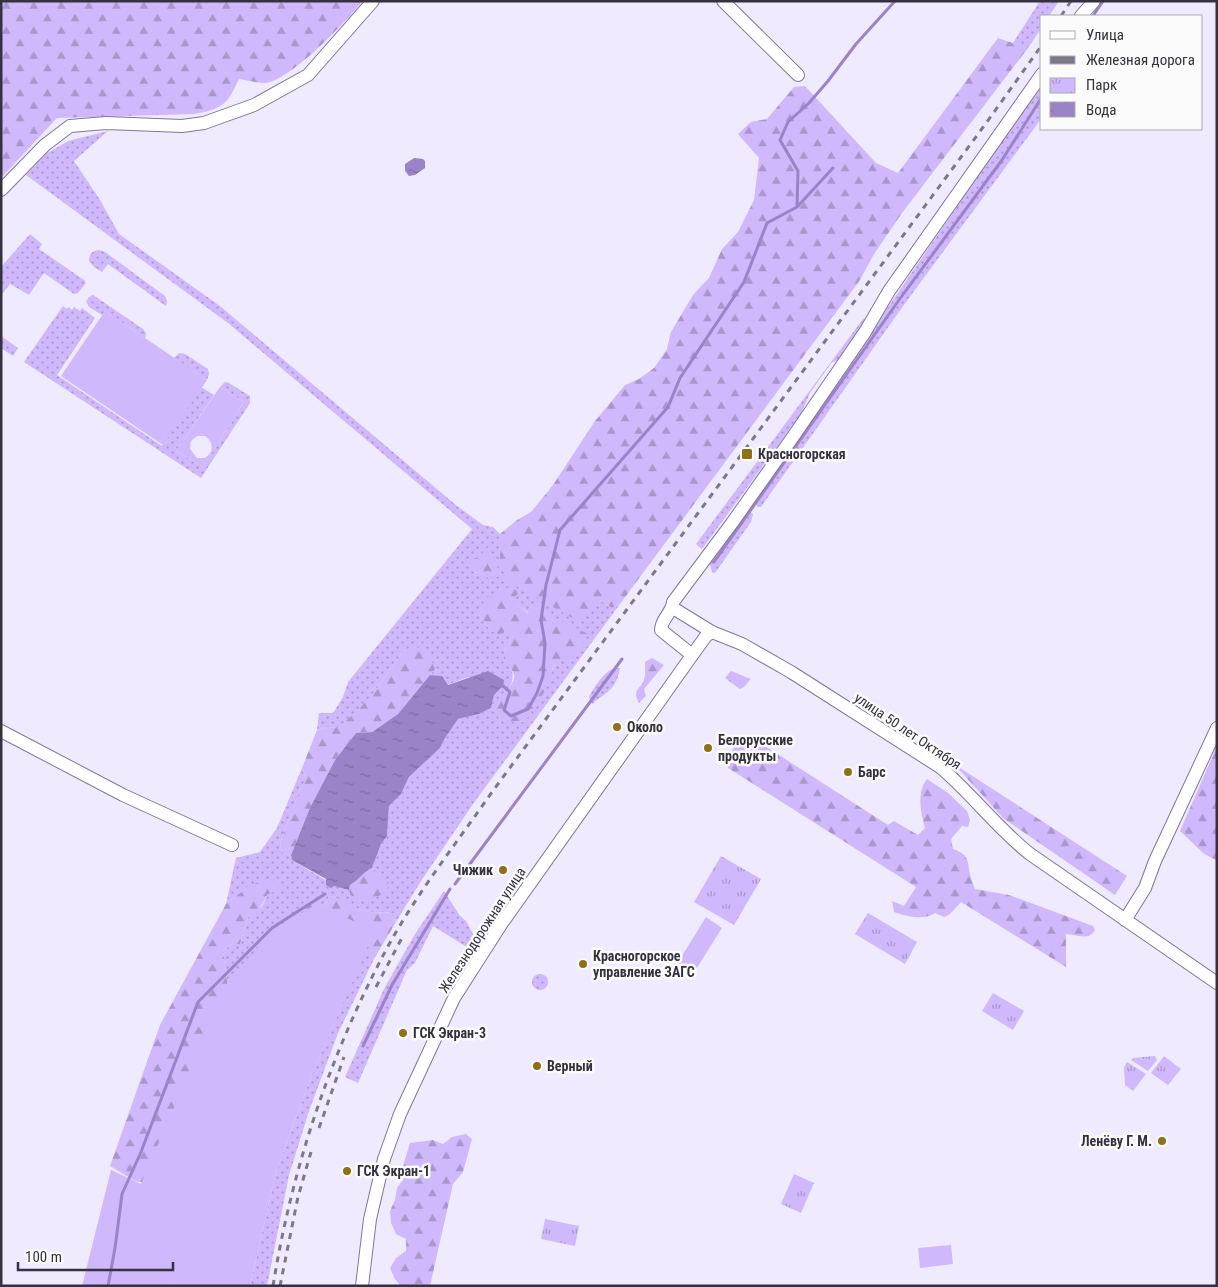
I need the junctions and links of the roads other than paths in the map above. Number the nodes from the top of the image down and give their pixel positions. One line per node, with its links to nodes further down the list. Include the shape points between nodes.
1 (373, 1): 7 (street, via 308,75 254,105 204,123 182,126 106,123 70,126 44,145)
2 (723, 1): 5 (street)
3 (1094, 1): 4 (street)
4 (1082, 15)
5 (798, 75)
6 (1040, 77): 8 (street, via 889,291 797,431 674,602)
7 (1, 190)
8 (673, 608): 9 (street, улица 50 лет Октября); 10 (street, via 661,624 661,630)
9 (712, 632): 10 (street, Железнодорожная улица); 14 (street, улица 50 лет Октября, via 742,644 791,672 940,767 1012,840)
10 (692, 655): 16 (street, Железнодорожная улица, via 507,916 454,998 392,1134 370,1218)
11 (1217, 728): 14 (street, via 1145,888)
12 (1, 731): 13 (street, via 123,795)
13 (232, 844)
14 (1125, 920): 15 (street, улица 50 лет Октября)
15 (1217, 983)
16 (362, 1286)

